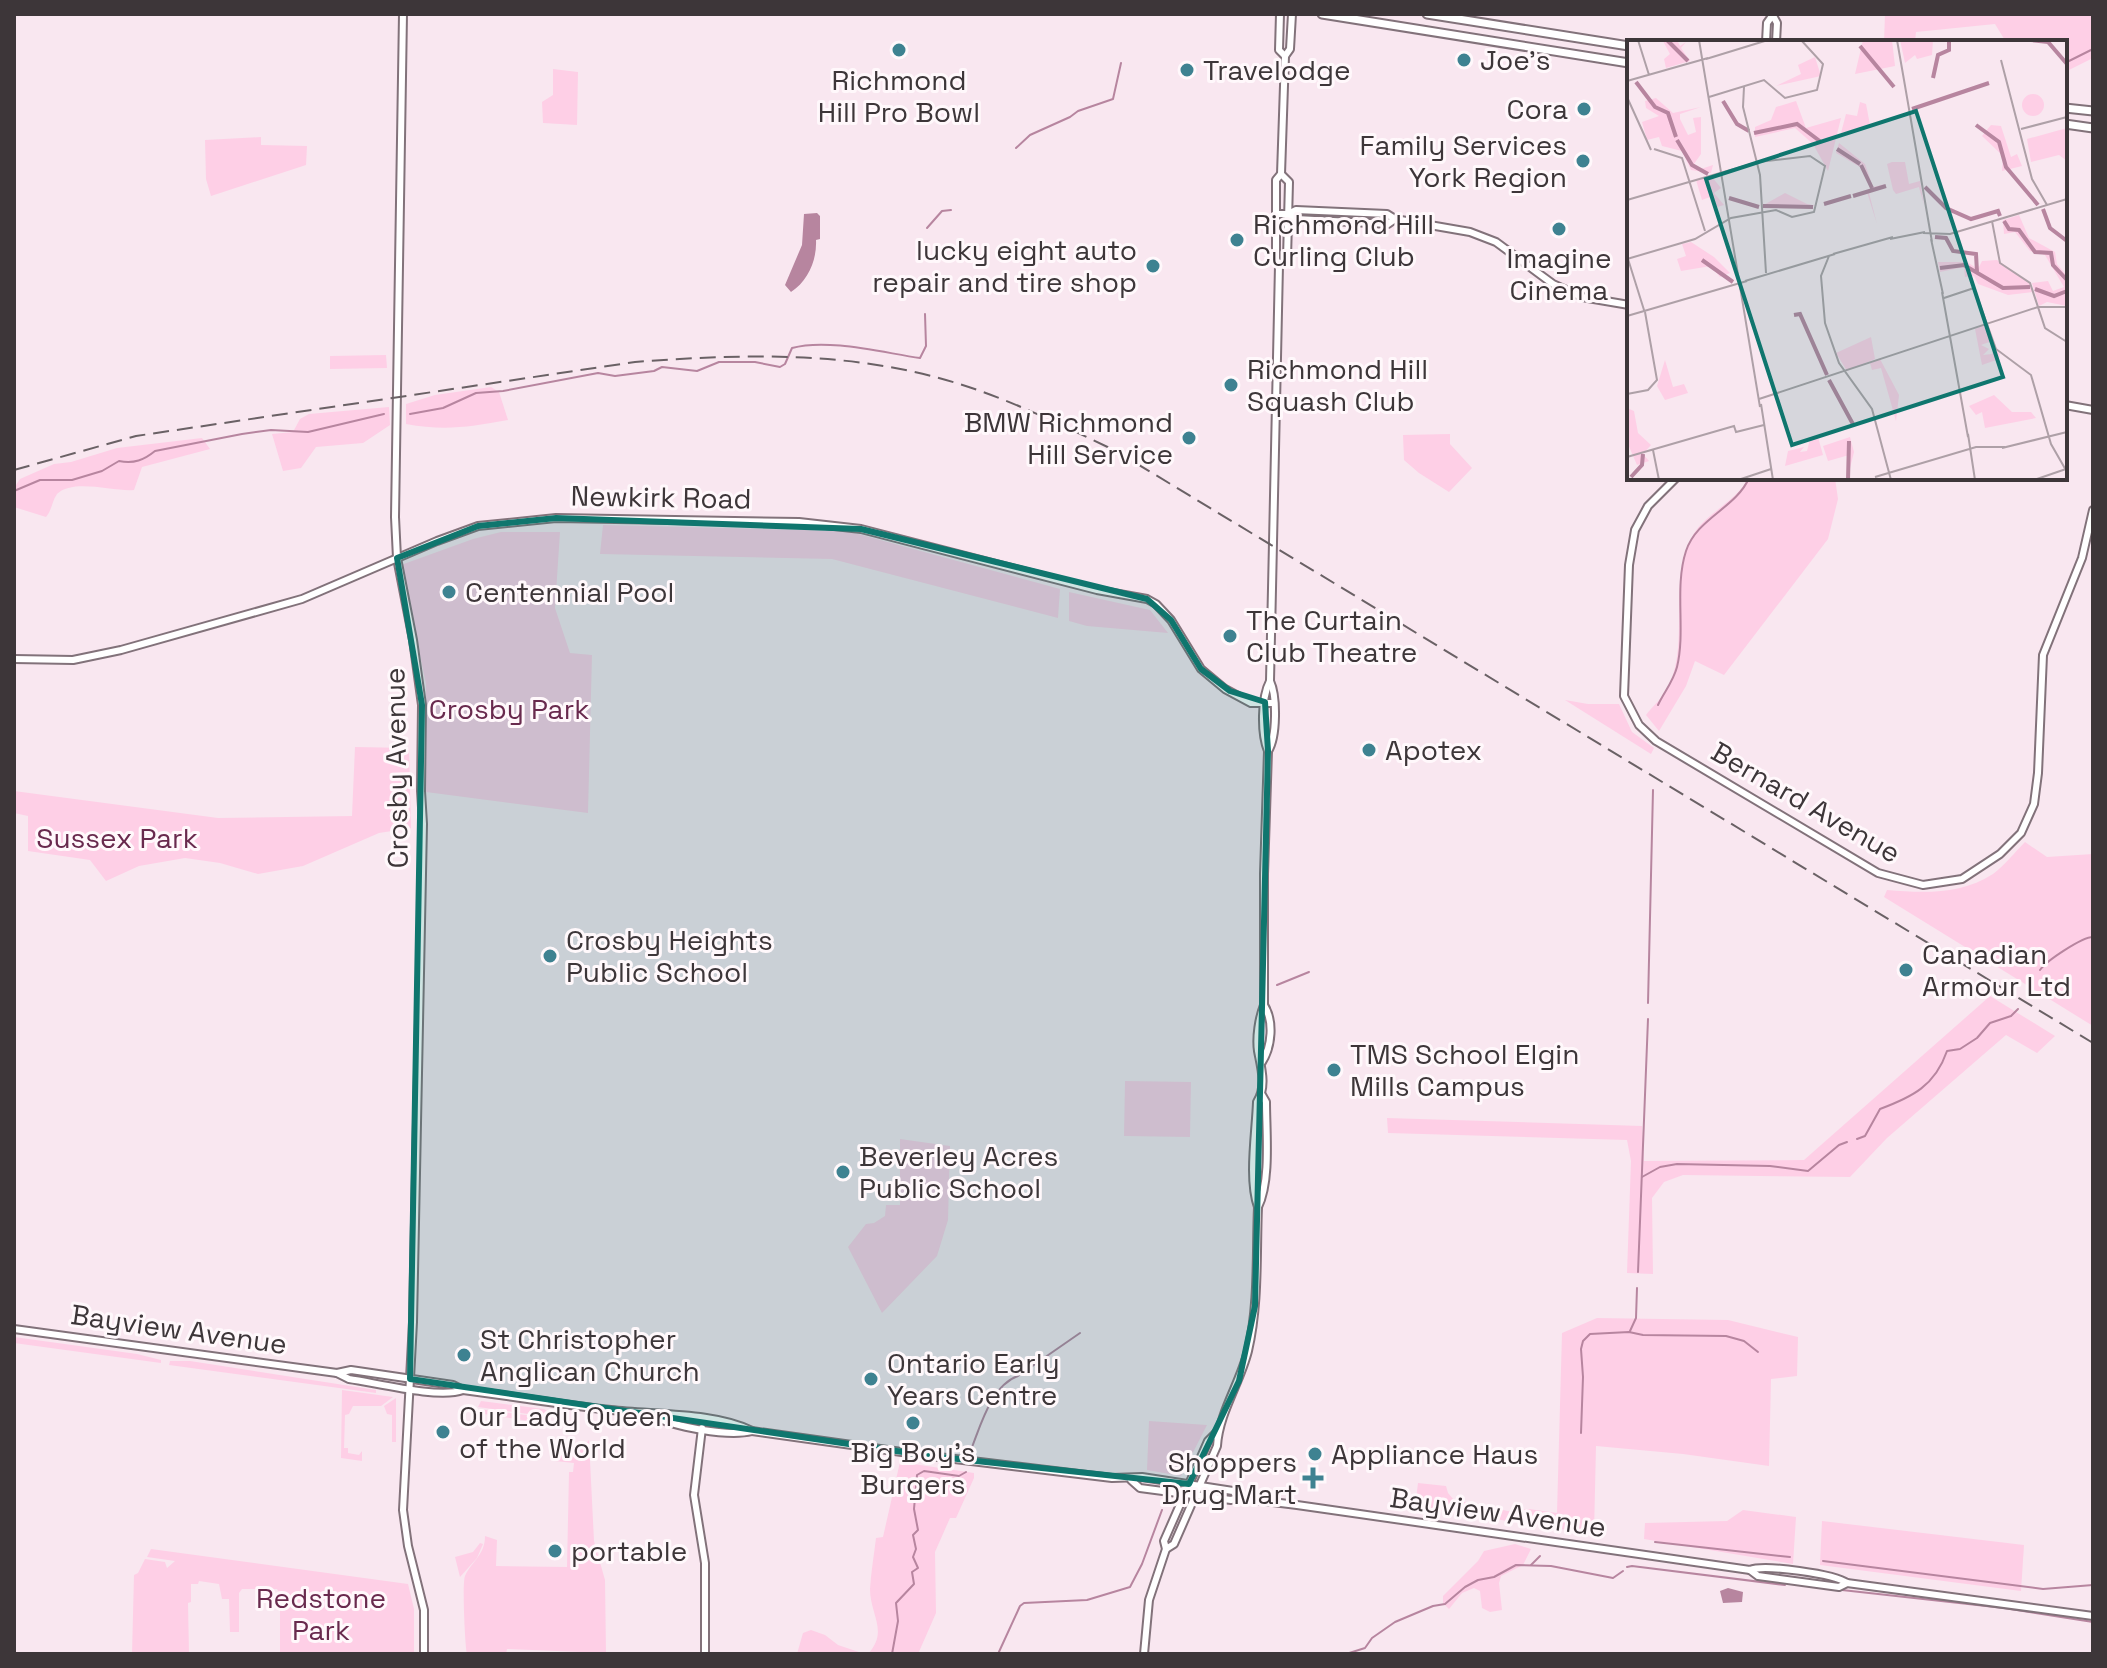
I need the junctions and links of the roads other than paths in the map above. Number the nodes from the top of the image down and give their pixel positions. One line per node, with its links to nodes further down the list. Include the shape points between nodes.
1 (403, 14): 25 (street, Crosby Avenue)
2 (1280, 14): 10 (street, via 1279,50)
3 (1292, 14): 10 (street)
4 (1322, 14): 11 (main road)
5 (1427, 14): 9 (main road)
6 (1772, 15): 7 (street); 8 (street)
7 (1766, 40)
8 (1776, 40)
9 (1627, 46)
10 (1285, 56): 16 (street)
11 (1627, 63)
12 (2067, 108): 13 (main road)
13 (2093, 111)
14 (2067, 124): 15 (main road)
15 (2093, 128)
16 (1281, 174): 17 (street, via 1276,180); 18 (street, via 1289,182)
17 (1276, 214): 18 (street); 19 (street)
18 (1288, 214): 19 (street, via 1287,259); 20 (street, via 1296,219 1388,224 1395,219 1470,232 1496,242 1553,284 1582,297)
19 (1279, 265): 27 (street)
20 (1627, 305)
21 (2067, 405): 22 (street)
22 (2093, 410)
23 (1674, 480): 24 (street, Bernard Avenue, via 1648,506 1635,530 1629,565 1624,696 1639,725 1656,741 1878,873 1923,885 1962,879 2021,833 2034,804 2038,773 2043,655 2082,558)
24 (2093, 510)
25 (397, 558): 26 (street, Newkirk Road, via 309,597 130,648 73,660); 28 (street, Newkirk Road, via 478,526 546,518 799,522 861,529 1147,599 1171,620 1201,669 1251,703); 33 (street, Crosby Avenue, via 422,705)
26 (14, 659)
27 (1270, 681): 28 (street); 29 (street)
28 (1265, 702): 29 (street, Newkirk Road); 30 (street)
29 (1274, 703): 30 (street)
30 (1268, 751): 39 (street, via 1264,1005 1258,1050 1262,1095 1257,1102 1251,1335)
31 (14, 1329): 32 (street, Bayview Avenue)
32 (337, 1373): 33 (street, Bayview Avenue, via 351,1370); 34 (street, Bayview Avenue)
33 (410, 1379): 34 (street, Crosby Avenue); 35 (street, Bayview Avenue)
34 (409, 1388): 35 (street, Bayview Avenue, via 452,1394); 48 (street, Crosby Avenue, via 404,1522 422,1596)
35 (463, 1390): 36 (street, Bayview Avenue)
36 (647, 1413): 37 (street, Bayview Avenue, via 665,1423); 38 (street, Bayview Avenue, via 741,1425)
37 (702, 1428): 38 (street, Bayview Avenue); 49 (street, via 694,1495 705,1563)
38 (752, 1431): 40 (street, Bayview Avenue)
39 (1218, 1431): 41 (street); 42 (street)
40 (1131, 1480): 41 (street, Bayview Avenue); 43 (street, Bayview Avenue, via 1140,1488)
41 (1189, 1484): 42 (street, Bayview Avenue); 43 (street)
42 (1199, 1486): 44 (street); 45 (street, Bayview Avenue, via 1233,1491)
43 (1185, 1494): 44 (street, Bayview Avenue); 46 (street, via 1164,1541)
44 (1195, 1495): 45 (street, Bayview Avenue); 46 (street, via 1174,1544)
45 (1239, 1498): 47 (street, Bayview Avenue, via 1750,1570 1758,1576)
46 (1166, 1549): 50 (street, via 1149,1600)
47 (2093, 1616)
48 (424, 1654)
49 (705, 1654)
50 (1144, 1654)

